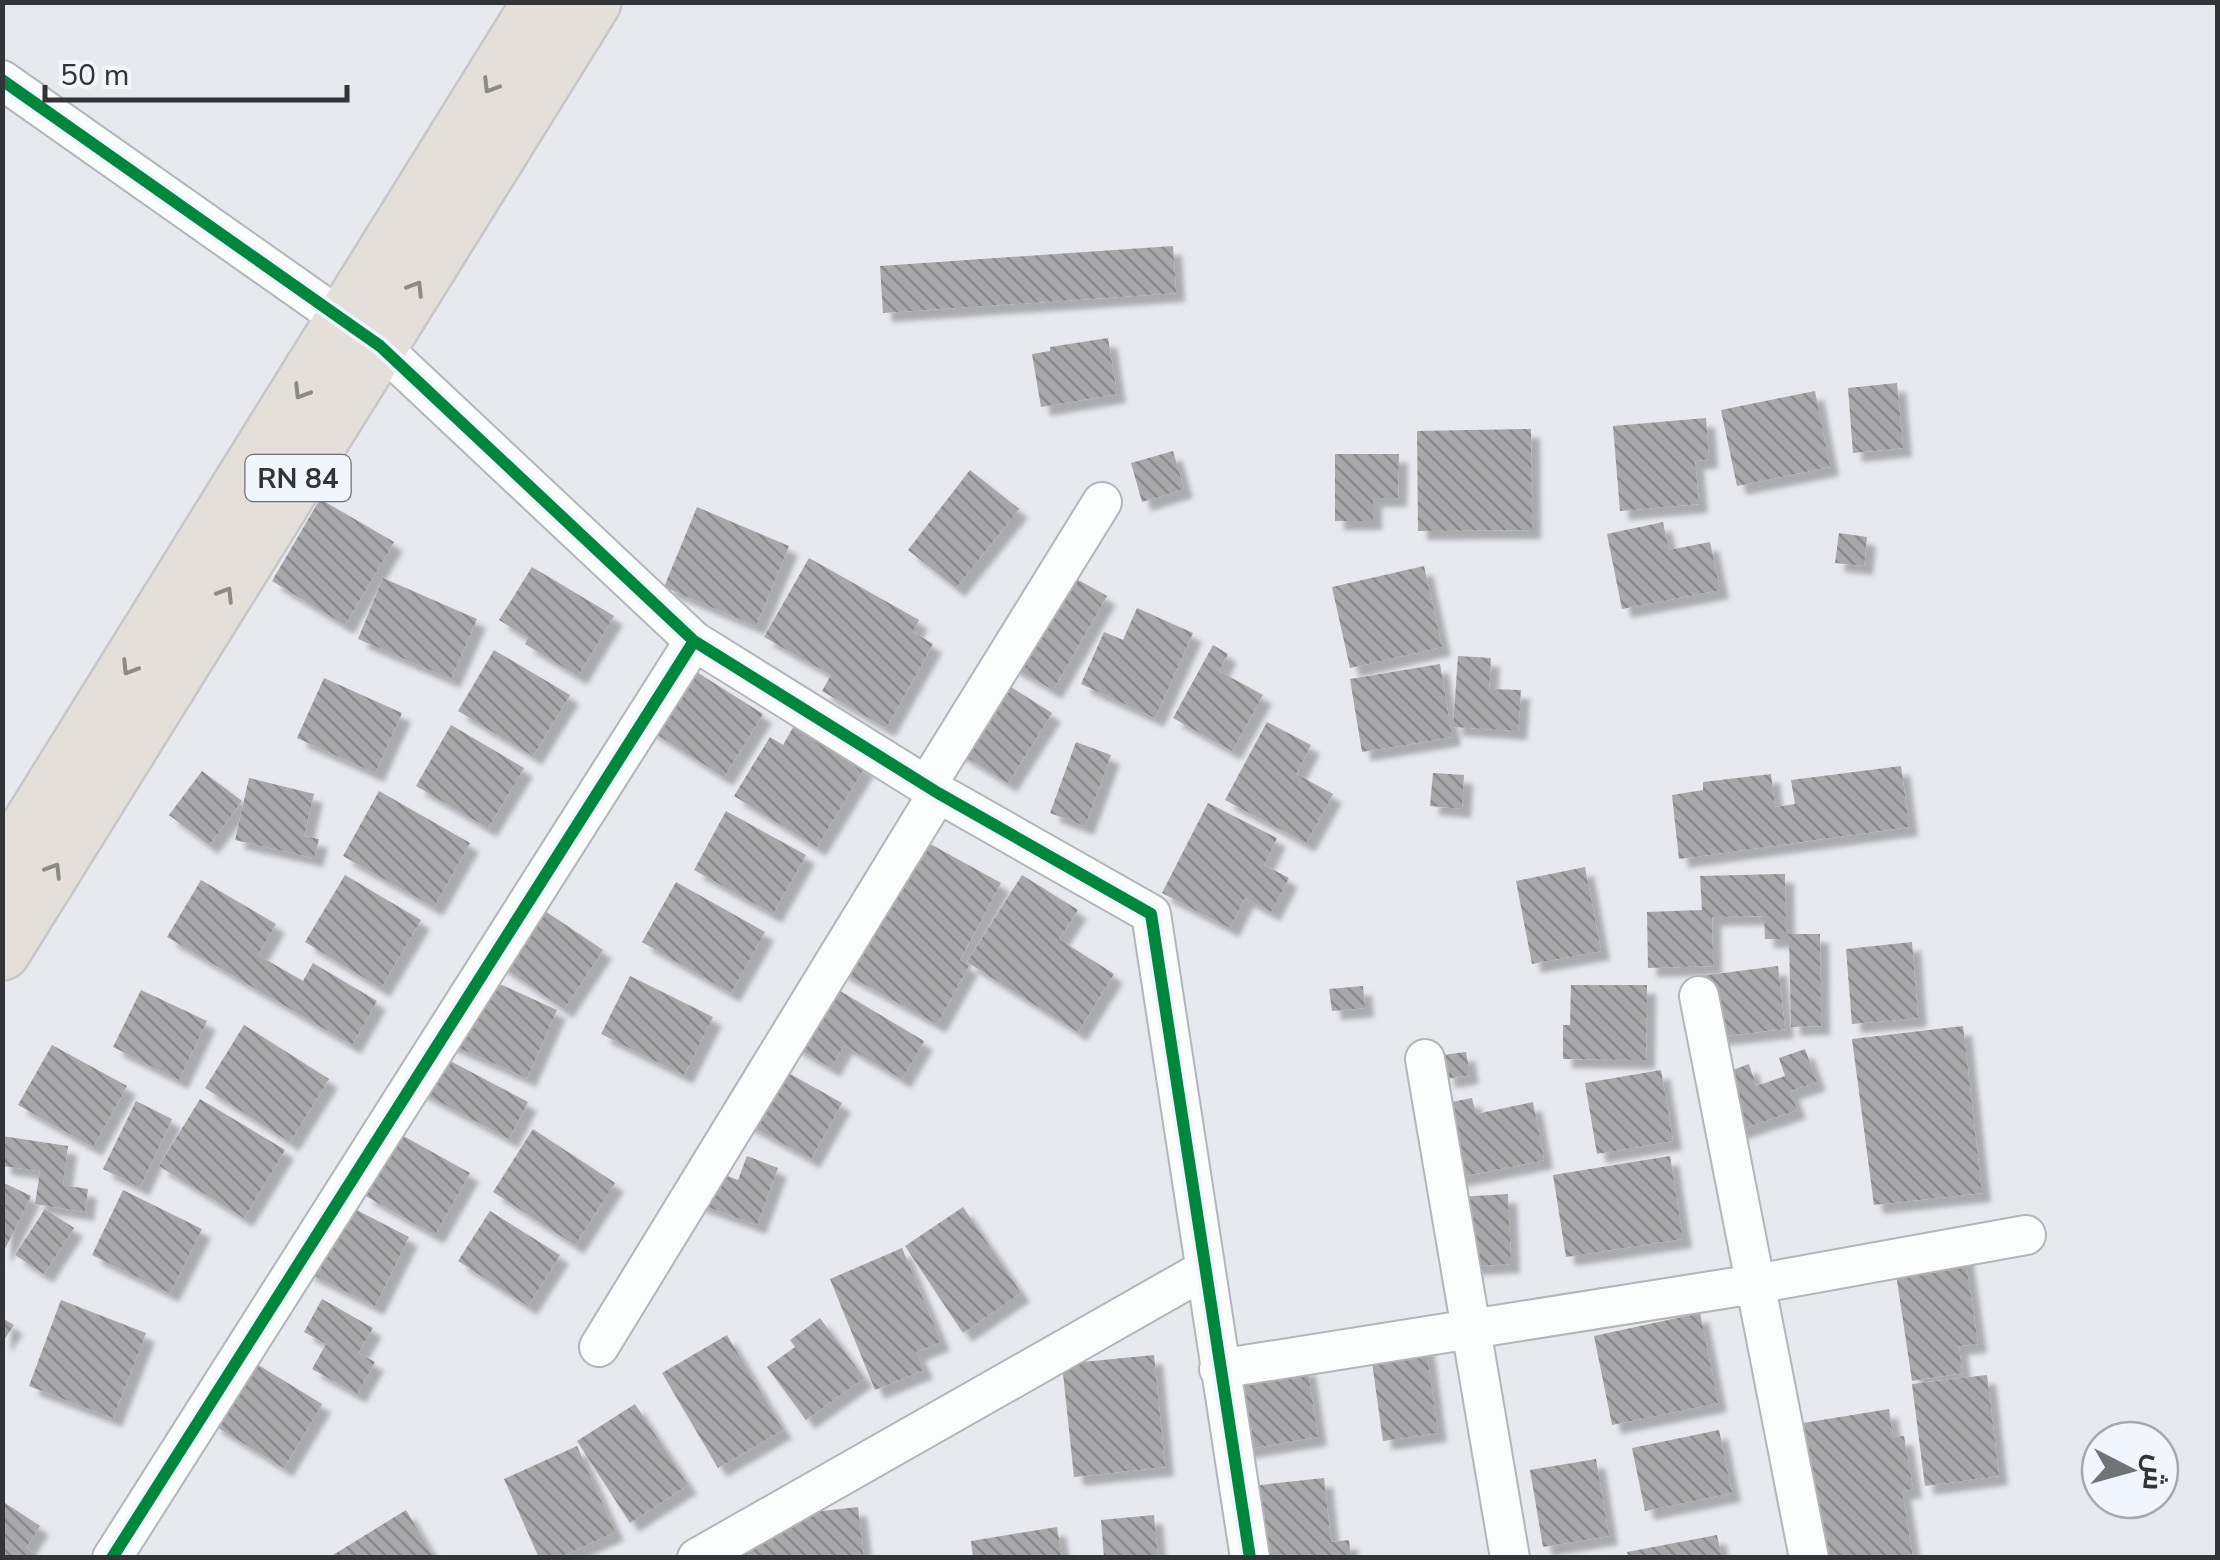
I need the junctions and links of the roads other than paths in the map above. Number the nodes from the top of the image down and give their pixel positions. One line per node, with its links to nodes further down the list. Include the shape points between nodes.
1 (542, 2): 4 (main road, RN 84, one-way to 4)
2 (593, 2): 4 (main road, RN 84, one-way to 2)
3 (2, 80): 4 (street)
4 (363, 334): 6 (street); 8 (main road, RN 84, one-way to 8); 9 (main road, RN 84, one-way to 4)
5 (1102, 502): 7 (street)
6 (694, 641): 7 (street); 18 (street)
7 (932, 789): 13 (street, via 1151,914); 16 (street)
8 (2, 870)
9 (2, 952)
10 (1699, 996): 14 (street)
11 (1425, 1059): 15 (street)
12 (2026, 1236): 14 (street)
13 (1204, 1270): 17 (street); 19 (street)
14 (1755, 1284): 15 (street); 22 (street)
15 (1472, 1329): 17 (street); 21 (street)
16 (599, 1347)
17 (1219, 1369): 20 (street)
18 (112, 1558)
19 (697, 1558)
20 (1250, 1558)
21 (1510, 1558)
22 (1809, 1558)

